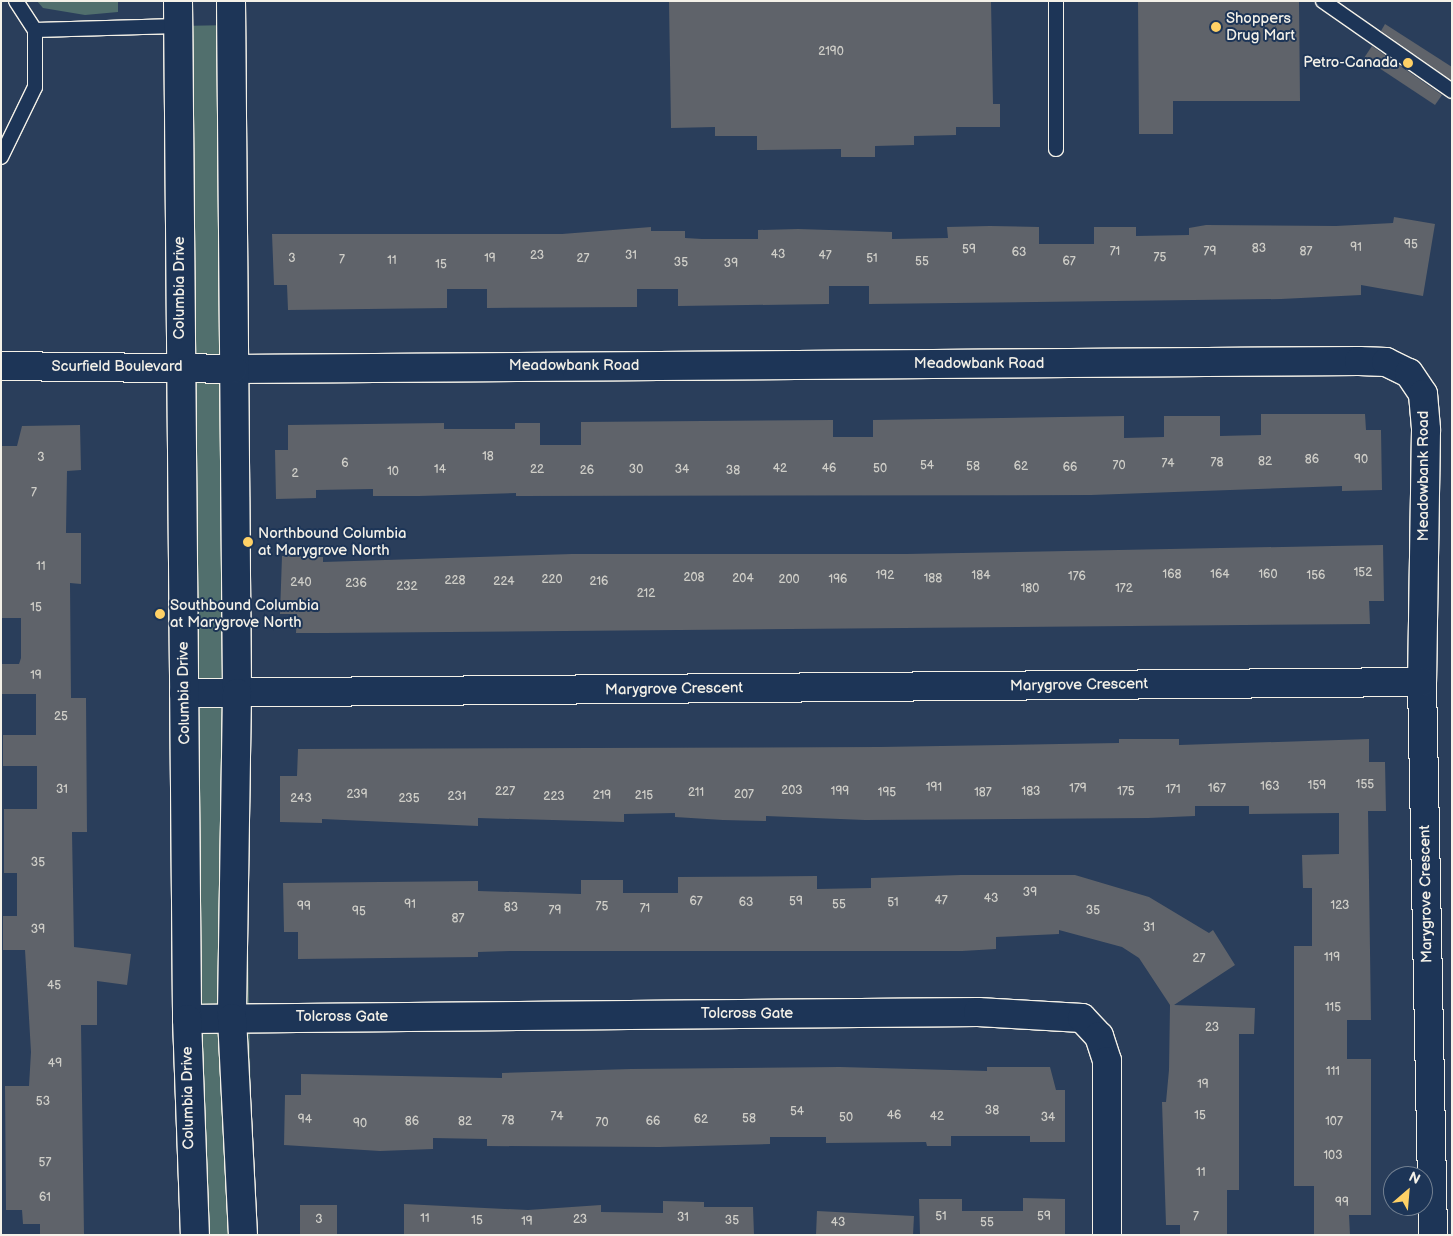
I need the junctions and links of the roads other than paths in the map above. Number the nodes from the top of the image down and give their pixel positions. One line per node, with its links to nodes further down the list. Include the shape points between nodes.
1 (16, 1): 6 (lane)
2 (231, 1): 12 (street)
3 (1056, 1): 8 (lane)
4 (1323, 1): 7 (lane)
5 (178, 14): 6 (lane); 11 (street, Columbia Drive)
6 (35, 30): 9 (lane, via 35,87)
7 (1452, 91)
8 (1056, 149)
9 (1, 157)
10 (1, 366): 11 (street, Scurfield Boulevard)
11 (179, 366): 12 (street, Scurfield Boulevard); 14 (street, Columbia Drive)
12 (233, 369): 13 (street, Meadowbank Road, via 1386,362 1409,373 1423,394); 15 (street)
13 (1422, 682): 15 (street, Marygrove Crescent); 21 (street, Marygrove Crescent)
14 (184, 693): 15 (street, Marygrove Crescent); 17 (street, Columbia Drive)
15 (237, 693): 16 (street)
16 (232, 1018): 17 (street, Tolcross Gate); 19 (street); 20 (street, Tolcross Gate, via 978,1012 1082,1018 1099,1036 1107,1061)
17 (187, 1019): 18 (street, Columbia Drive)
18 (195, 1235)
19 (243, 1235)
20 (1107, 1235)
21 (1433, 1235)

